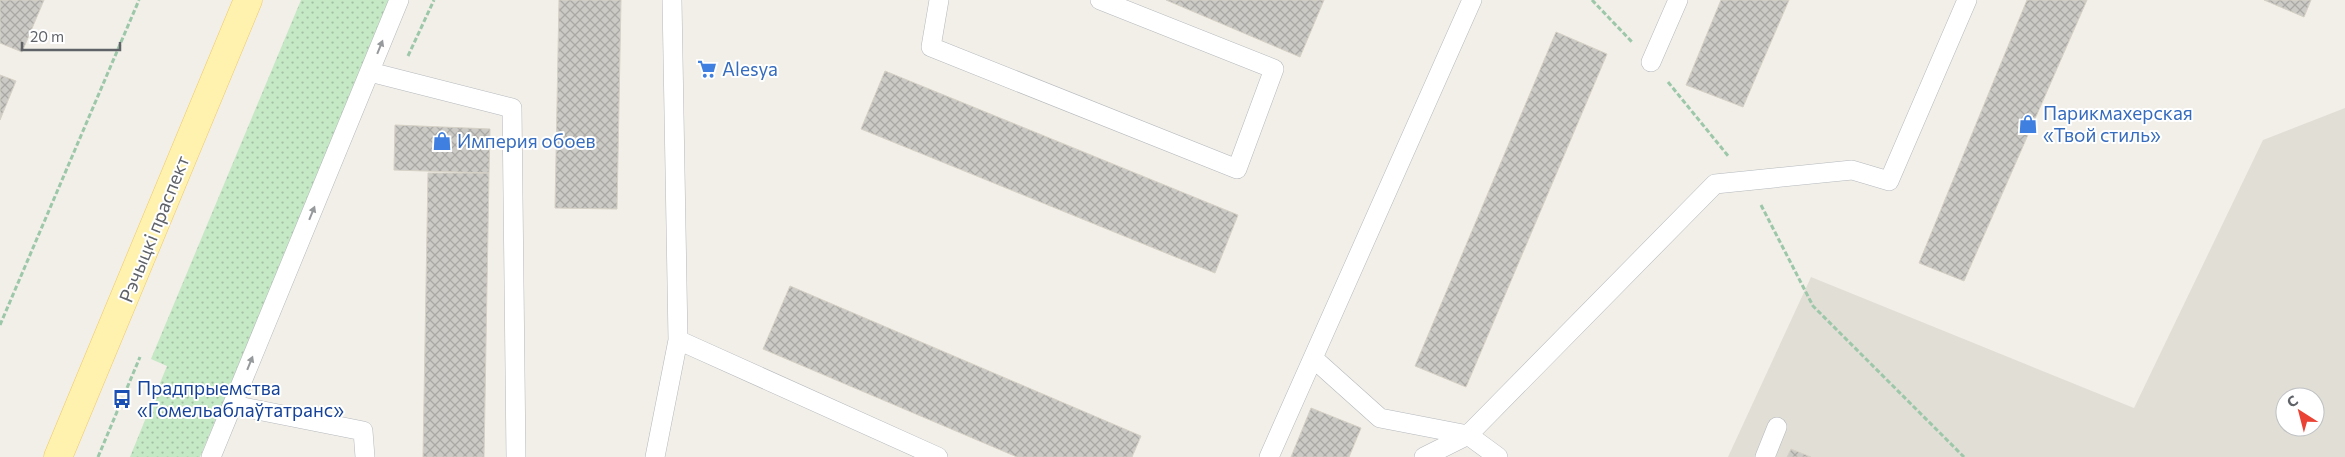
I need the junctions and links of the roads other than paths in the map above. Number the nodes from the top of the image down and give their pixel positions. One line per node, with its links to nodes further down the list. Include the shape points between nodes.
1 (248, 0): 16 (main road, Рэчыцкі праспект)
2 (400, 0): 10 (lane, one-way to 2)
3 (672, 0): 11 (lane)
4 (939, 0): 5 (lane, via 931,48 1237,169 1274,69)
5 (1100, 0)
6 (1472, 0): 12 (lane)
7 (1678, 0): 9 (lane)
8 (1967, 0): 15 (lane, via 1889,181 1852,170 1714,184)
9 (1651, 62)
10 (370, 72): 13 (lane, one-way to 10); 19 (lane, via 512,108)
11 (678, 340): 20 (lane); 21 (lane)
12 (1313, 358): 15 (lane, via 1380,418); 22 (lane)
13 (233, 405): 17 (lane); 18 (lane, via 362,431)
14 (1777, 427): 25 (lane)
15 (1468, 435): 23 (lane); 24 (lane)
16 (58, 457)
17 (211, 457)
18 (365, 457)
19 (516, 457)
20 (656, 457)
21 (938, 457)
22 (1269, 457)
23 (1424, 457)
24 (1498, 457)
25 (1764, 457)

